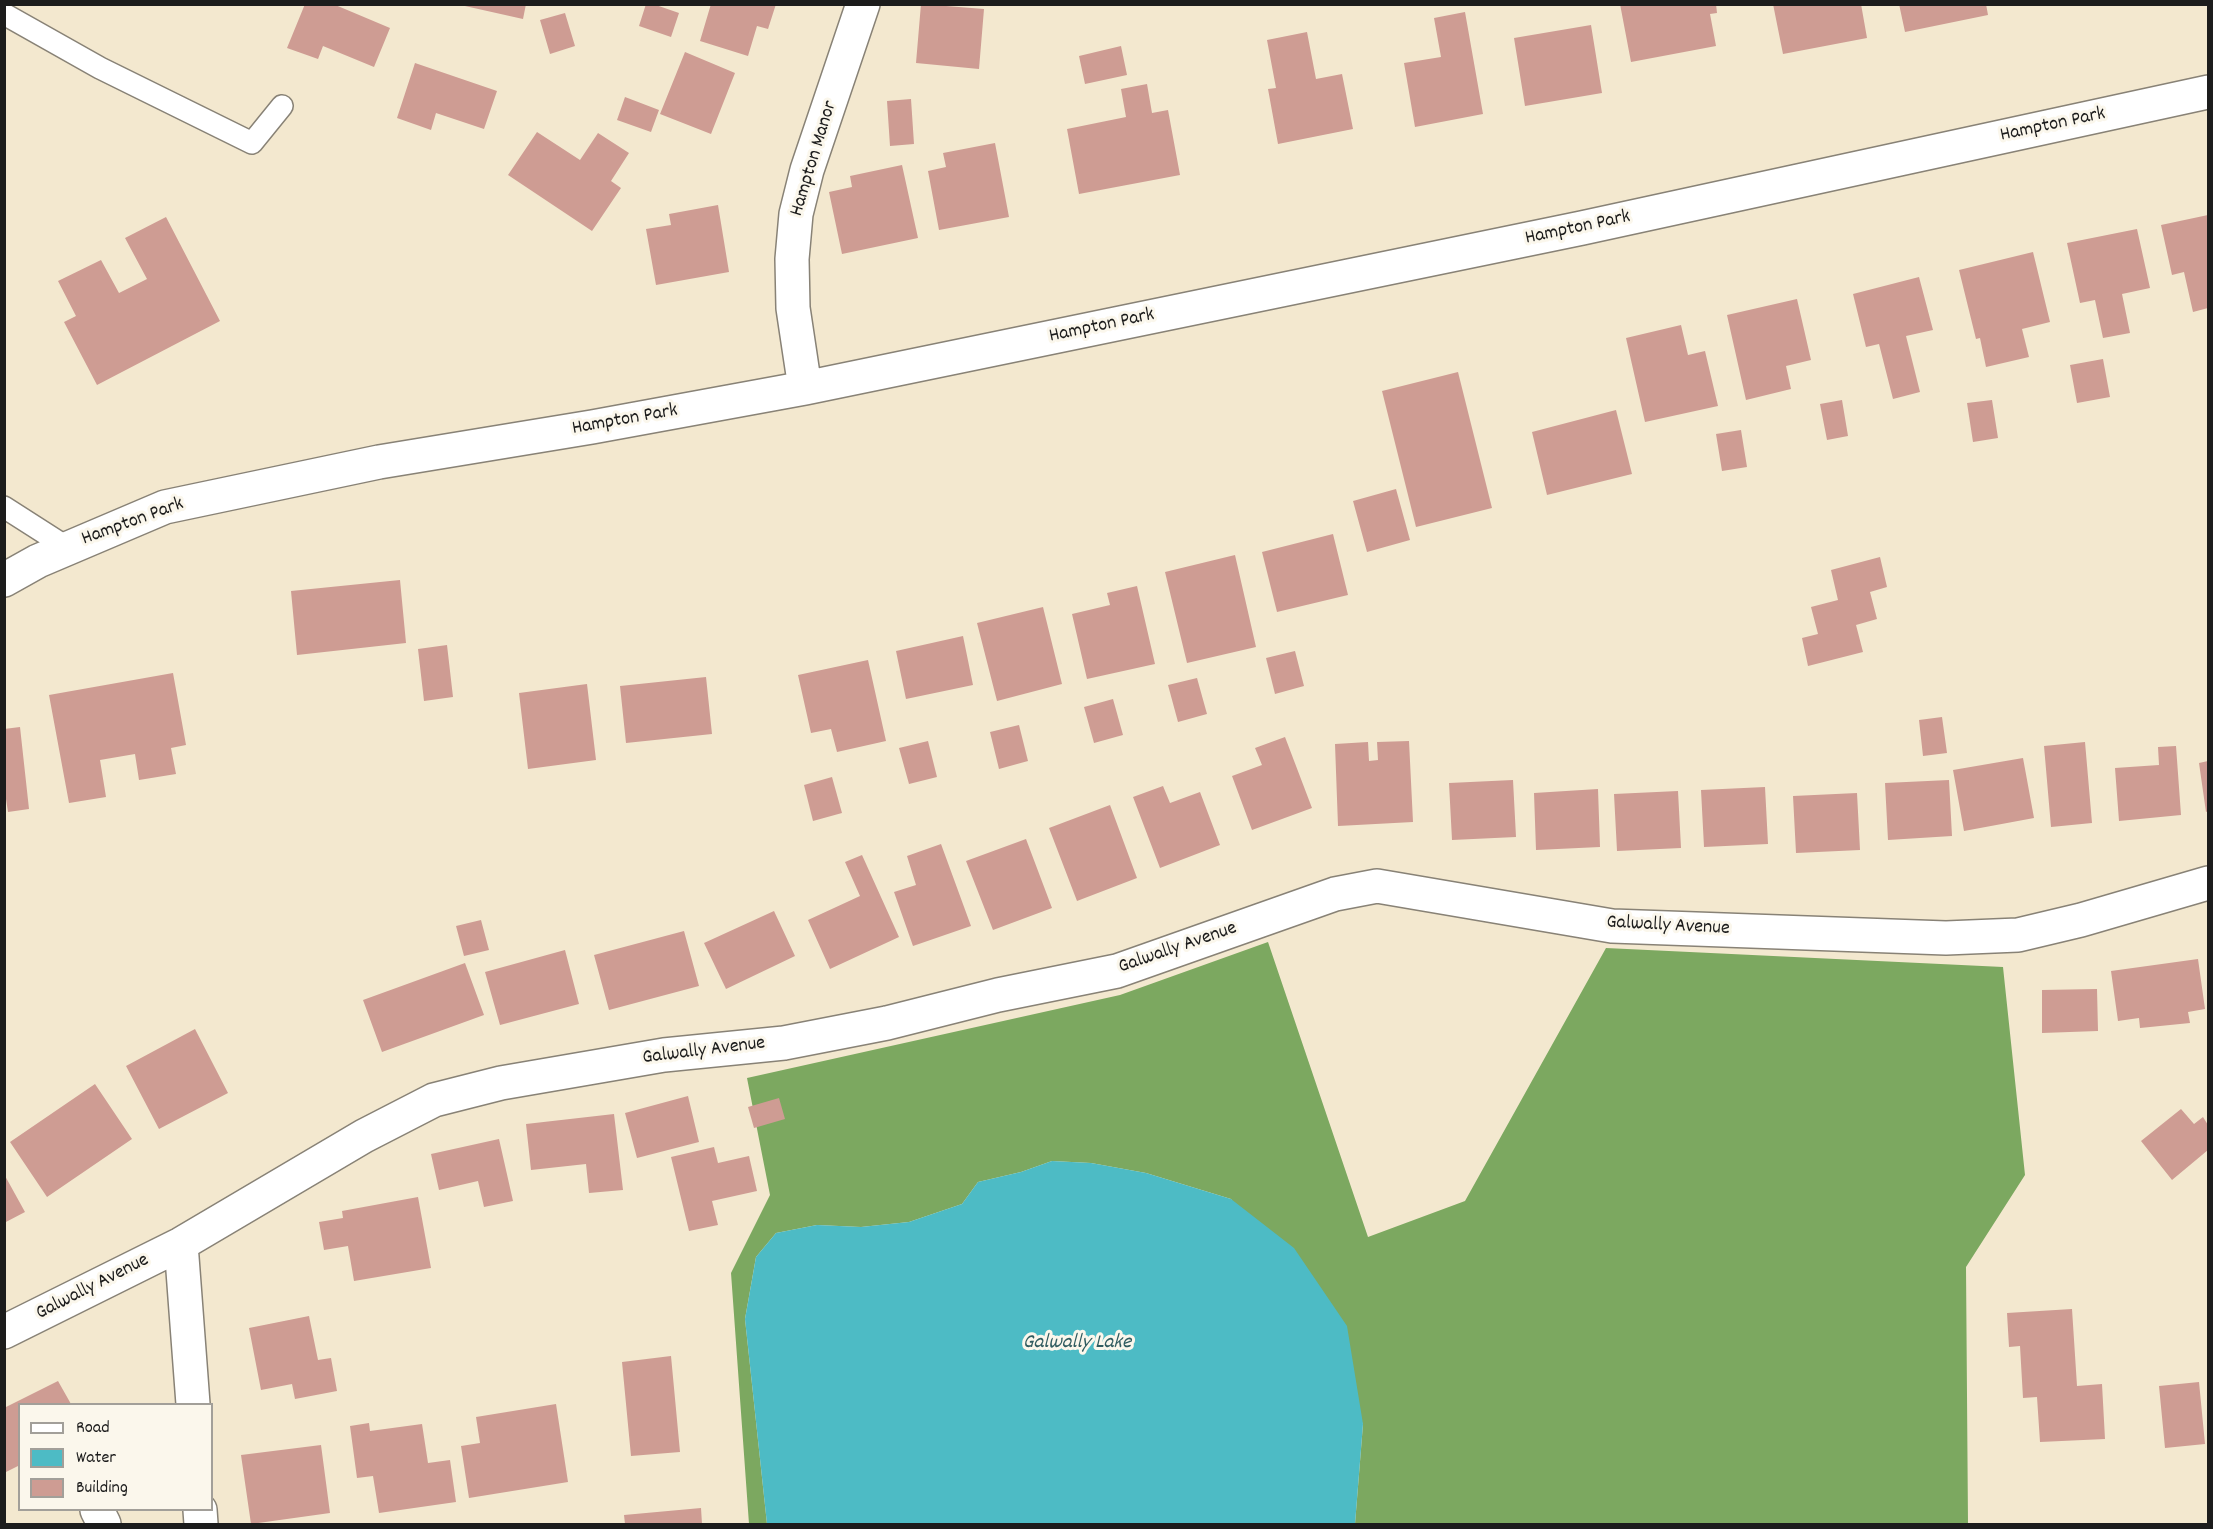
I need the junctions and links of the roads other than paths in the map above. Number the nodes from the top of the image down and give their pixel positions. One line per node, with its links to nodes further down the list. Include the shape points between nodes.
1 (863, 4): 5 (street, Hampton Manor, via 796,214 793,308)
2 (4, 14): 4 (lane, via 100,68 252,143)
3 (2208, 92): 5 (street, Hampton Park, via 1582,228)
4 (282, 106)
5 (805, 388): 7 (street, Hampton Park, via 380,462 165,507)
6 (4, 507): 7 (lane)
7 (68, 548): 8 (street, Hampton Park)
8 (4, 580)
9 (2208, 883): 10 (street, Galwally Avenue, via 2018,935 1946,938 1612,926 1377,886 1335,894 1117,971 784,1043 664,1055 501,1083 434,1100 364,1136)
10 (181, 1244): 11 (street, Galwally Avenue); 12 (street)
11 (4, 1332)
12 (192, 1403)

